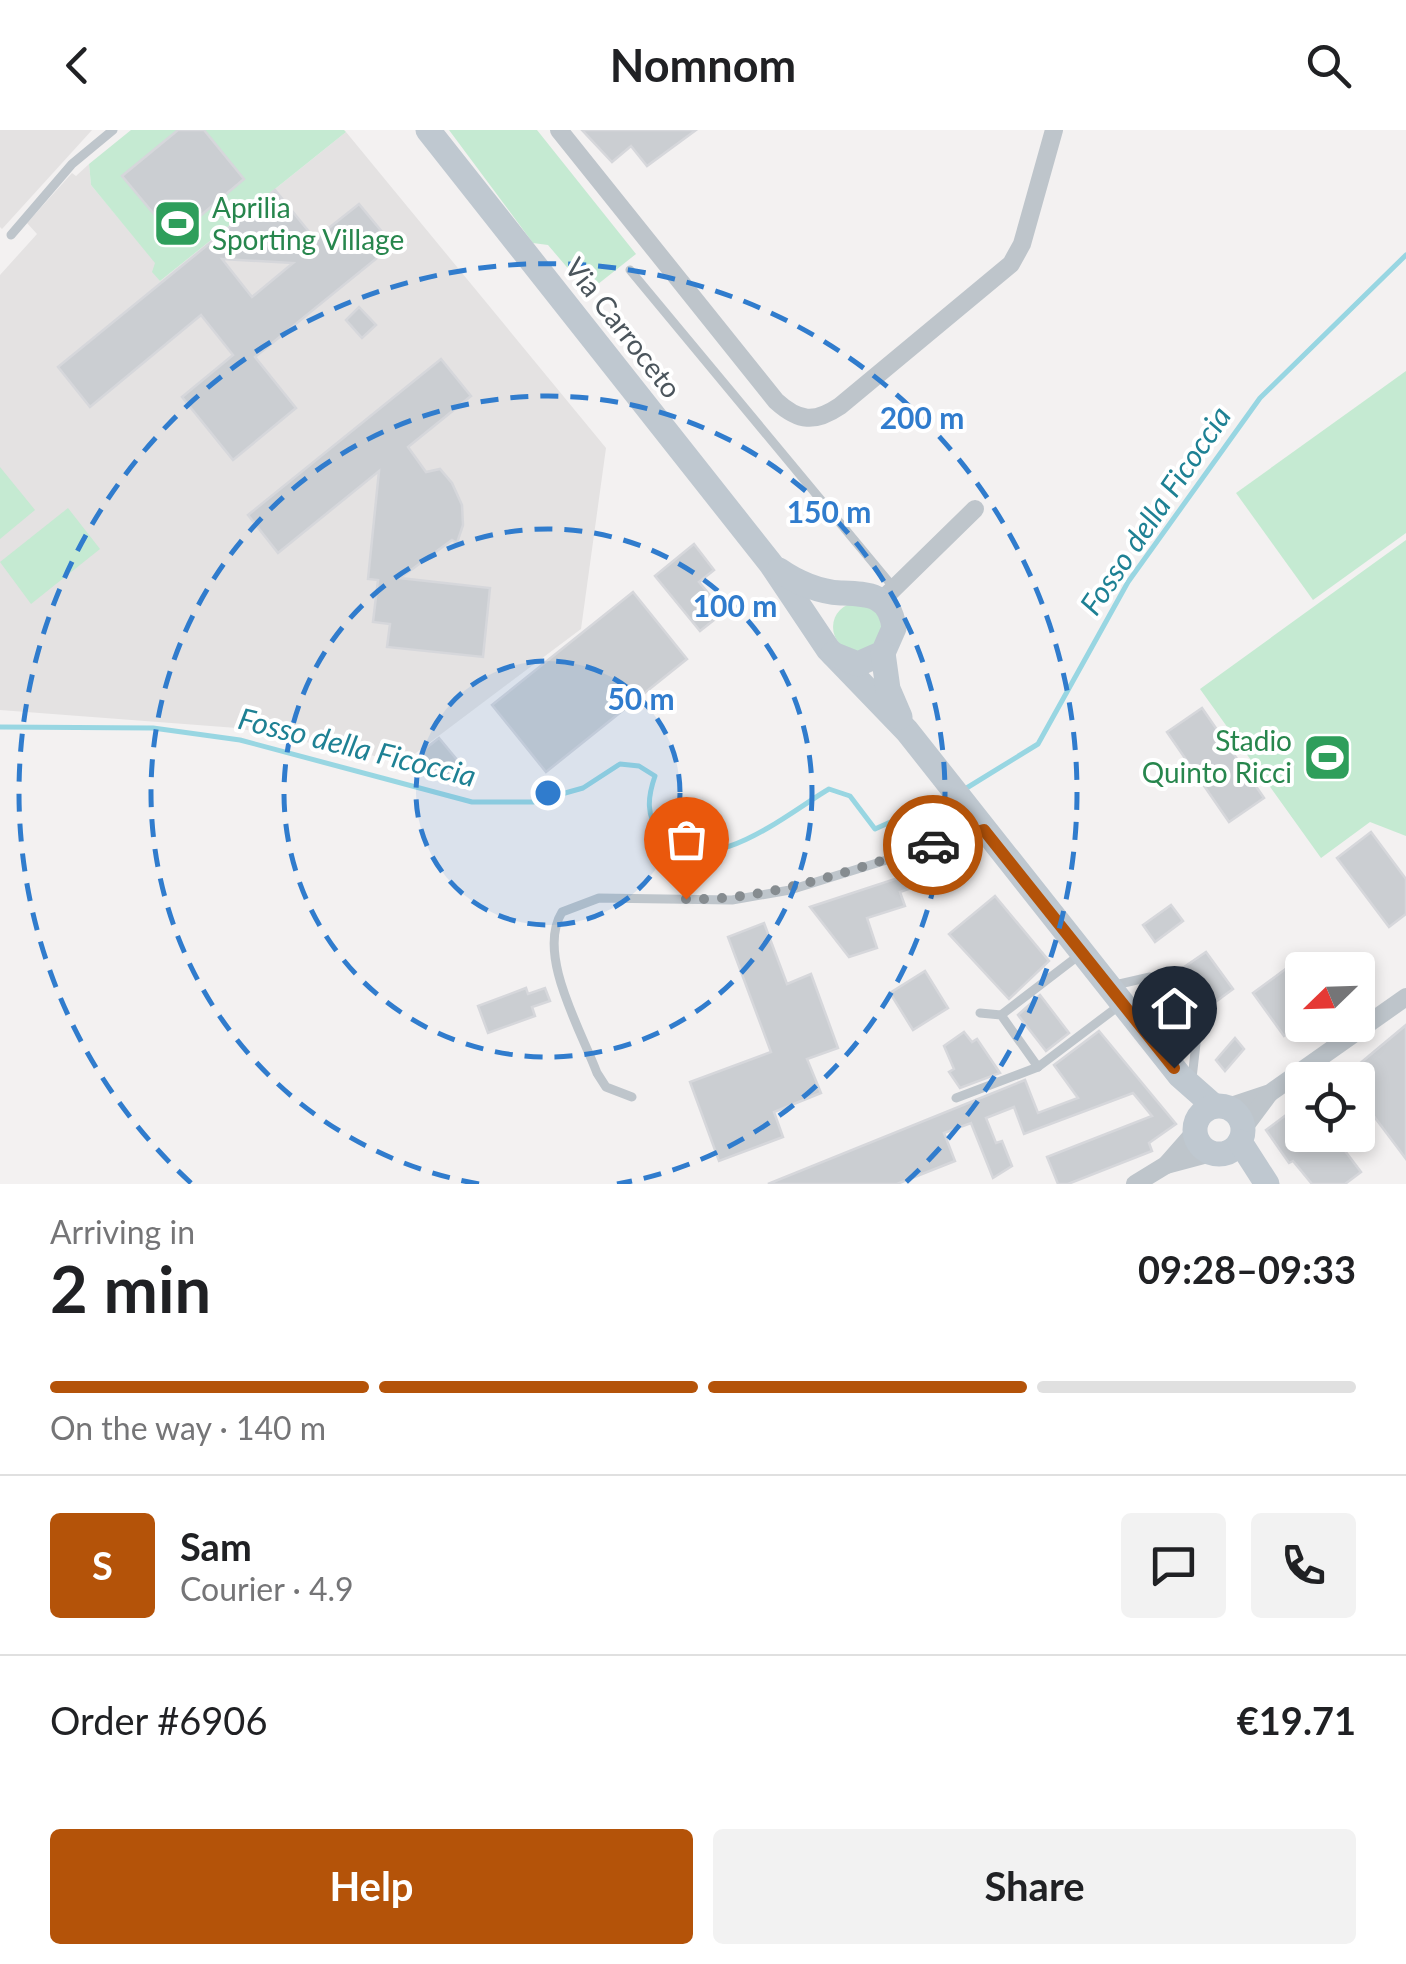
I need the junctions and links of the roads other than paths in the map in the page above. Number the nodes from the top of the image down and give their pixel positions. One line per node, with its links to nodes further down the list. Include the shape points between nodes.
1 (113, 130): 5 (lane, via 72,164)
2 (428, 130): 8 (street, Via Carroceto)
3 (559, 130): 4 (street, via 776,401 806,419 840,406 1010,264 1022,244)
4 (1054, 130)
5 (10, 234)
6 (630, 270): 10 (lane)
7 (975, 509): 10 (street)
8 (771, 564): 9 (street, Via Carroceto, via 806,585); 11 (street, Via Carroceto)
9 (844, 594): 10 (street, Via Carroceto); 11 (street, via 824,614)
10 (888, 594): 12 (street, Via Carroceto, via 894,628)
11 (829, 648): 12 (street, via 858,664); 13 (street, Via Carroceto)
12 (883, 653): 13 (street, Via Carroceto, via 888,689)
13 (906, 731): 14 (street, Via Carroceto)
14 (984, 830): 15 (street, Via Carroceto); 23 (lane, via 790,890 732,900 599,898 562,912 552,938 555,964 597,1073 606,1087)
15 (1082, 953): 16 (street, Via Carroceto); 19 (lane)
16 (1116, 995): 20 (lane); 21 (street, Via Carroceto); 21 (lane, via 1150,977 1197,1035)
17 (1406, 997): 22 (street)
18 (980, 1013): 19 (lane)
19 (1000, 1015): 20 (lane)
20 (1038, 1067): 24 (lane)
21 (1186, 1081): 25 (street, Via Carroceto); 26 (street, Via Carroceto)
22 (1270, 1093): 25 (street); 27 (street)
23 (632, 1097)
24 (956, 1098)
25 (1221, 1107): 26 (street, via 1202,1113); 27 (street, via 1239,1116)
26 (1195, 1129): 27 (street, via 1200,1146); 28 (street)
27 (1230, 1144): 28 (street); 30 (street)
28 (1166, 1164): 29 (street)
29 (1142, 1180): 31 (street)
30 (1265, 1182)
31 (1123, 1184)

